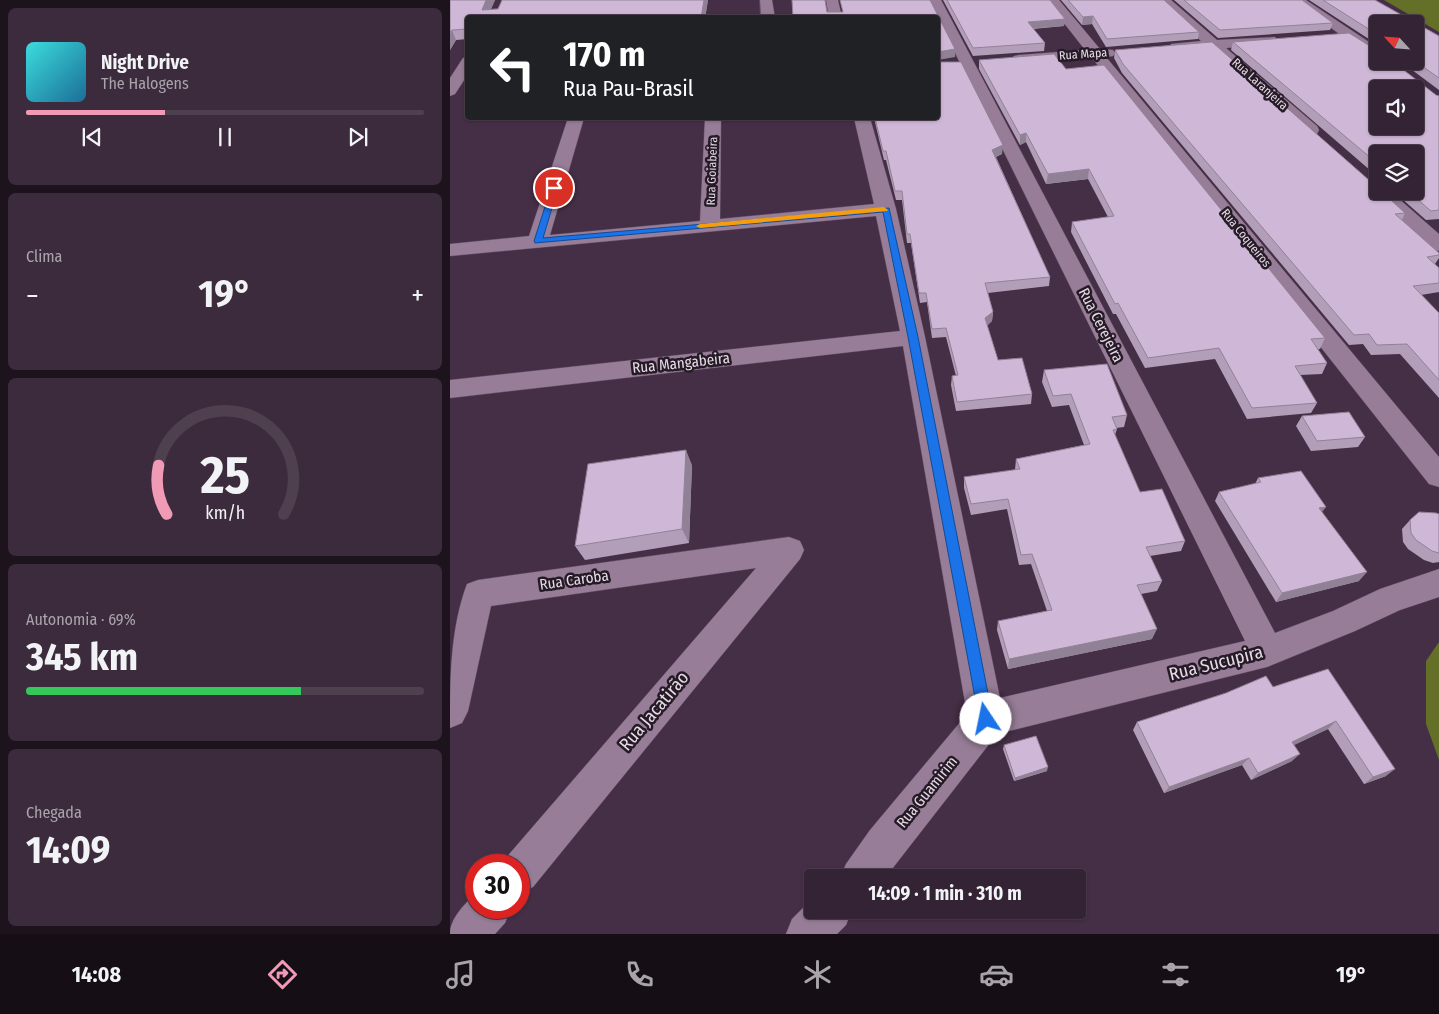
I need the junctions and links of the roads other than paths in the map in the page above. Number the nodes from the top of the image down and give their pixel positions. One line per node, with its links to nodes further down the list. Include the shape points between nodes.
1 (766, 0): 7 (street)
2 (832, 0): 8 (street)
3 (935, 0): 37 (street, Rua Cerejeira)
4 (1052, 0): 16 (street, Rua Coqueiros)
5 (1163, 0): 12 (street, Rua Laranjeira)
6 (1298, 0): 9 (street)
7 (768, 15)
8 (835, 15)
9 (1348, 35): 10 (street); 14 (street)
10 (1329, 36)
11 (1282, 40): 12 (street)
12 (1215, 44): 13 (street); 25 (street, Rua Laranjeira)
13 (1165, 48)
14 (1369, 50)
15 (1125, 51): 16 (street, Rua Mapa)
16 (1096, 53): 19 (street, Rua Mapa); 34 (street, Rua Coqueiros)
17 (465, 56): 18 (street)
18 (450, 58)
19 (1007, 60)
20 (465, 66): 21 (street)
21 (450, 91)
22 (575, 120): 29 (street)
23 (713, 120): 28 (street, Rua Goiabeira)
24 (863, 120): 27 (street)
25 (1326, 144)
26 (1390, 200): 30 (street)
27 (886, 209): 28 (street); 32 (street)
28 (710, 225): 29 (street)
29 (538, 241): 31 (street)
30 (1439, 244)
31 (450, 250)
32 (913, 337): 33 (street, Rua Mangabeira); 39 (street)
33 (450, 389)
34 (1439, 476)
35 (789, 550): 38 (street, Rua Caroba, via 478,594); 40 (street, Rua Jacatirão)
36 (1439, 583): 37 (street, Rua Sucupira)
37 (1267, 651): 39 (street, Rua Sucupira)
38 (450, 711)
39 (986, 719): 41 (street, Rua Guamirim)
40 (530, 860)
41 (866, 869)
42 (481, 919): 44 (street)
43 (822, 919): 45 (street)
44 (468, 934)
45 (807, 934)

